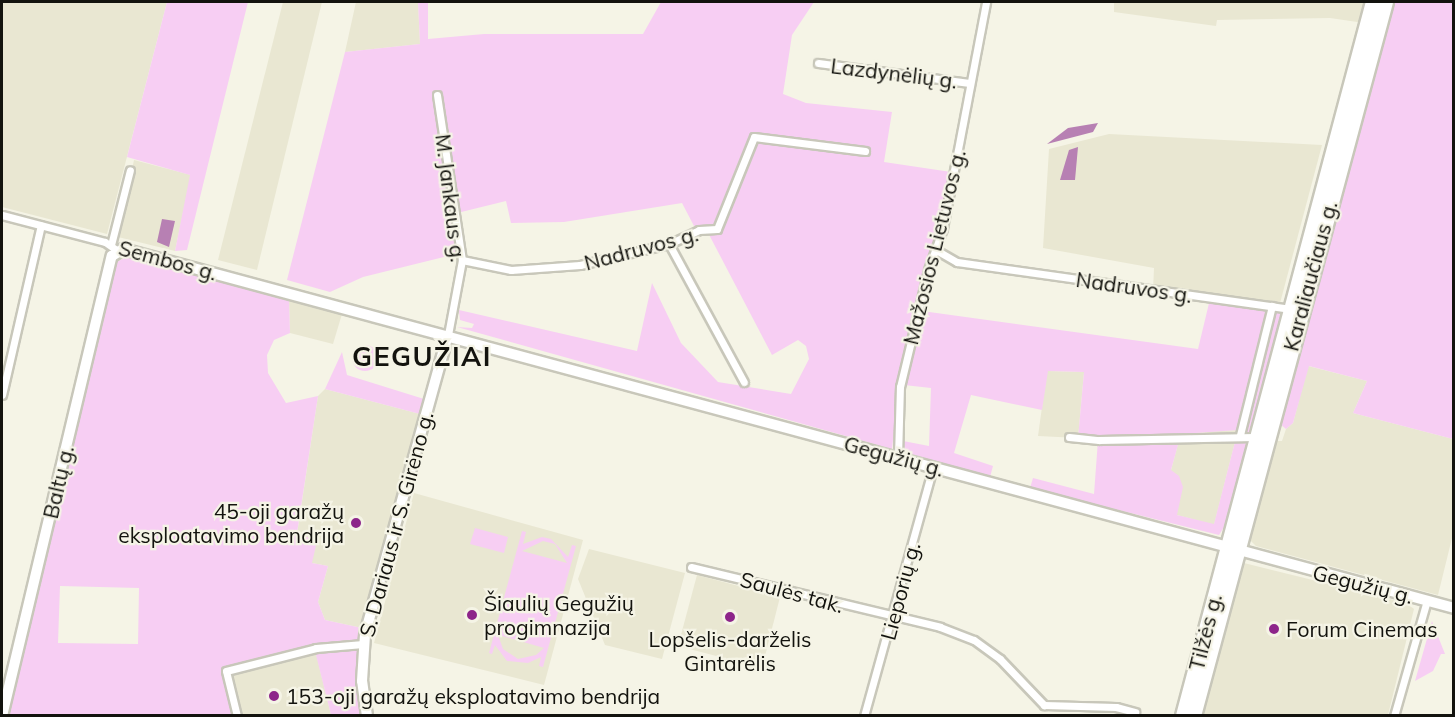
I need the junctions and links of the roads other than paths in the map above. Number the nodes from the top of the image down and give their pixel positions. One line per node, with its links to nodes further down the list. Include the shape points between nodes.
1 (986, 2): 5 (street, Mažosios Lietuvos g.)
2 (1373, 2): 17 (highway, Karaliaučiaus g.)
3 (1386, 2): 17 (highway, Karaliaučiaus g.)
4 (818, 63): 5 (street, Lazdynėlių g.)
5 (970, 83): 13 (street, Mažosios Lietuvos g.)
6 (437, 95): 14 (street, M. Jankaus g.)
7 (865, 151): 11 (street, Nadruvos g., via 754,137 717,229 699,230)
8 (130, 170): 12 (street)
9 (2, 215): 10 (street, Sembos g.)
10 (41, 225): 12 (street, Sembos g.); 20 (street)
11 (669, 244): 14 (street, Nadruvos g., via 580,265 511,270); 19 (street)
12 (114, 248): 15 (main road, Sembos g.); 33 (main road, Baltų g.)
13 (936, 250): 16 (street, Nadruvos g., via 957,262); 24 (street, Mažosios Lietuvos g., via 900,387)
14 (462, 260): 18 (street, M. Jankaus g.)
15 (335, 304): 18 (main road, Gegužių g.)
16 (1272, 306): 17 (street, Nadruvos g.); 21 (street)
17 (1296, 310): 23 (highway, Karaliaučiaus g.); 26 (highway, Karaliaučiaus g.)
18 (448, 335): 24 (main road, Gegužių g.); 31 (main road, S. Dariaus ir S. Girėno g.)
19 (744, 382)
20 (2, 395)
21 (1240, 435): 22 (street, via 1146,440); 23 (street)
22 (1069, 436)
23 (1255, 437): 26 (highway, Karaliaučiaus g.)
24 (898, 458): 25 (main road, Gegužių g.)
25 (933, 467): 26 (main road, Gegužių g.); 30 (street, Lieporių g.)
26 (1232, 550): 28 (main road, Gegužių g.); 37 (highway, Tilžės g.); 38 (highway, Tilžės g.)
27 (691, 567): 30 (street, Saulės tak.)
28 (1427, 600): 29 (main road, Gegužių g.); 39 (street)
29 (1454, 608)
30 (894, 618): 32 (street, Saulės tak., via 940,627 974,640 1000,659 1044,705 1116,707); 36 (street, Lieporių g.)
31 (363, 644): 34 (street, via 316,648 226,671); 35 (main road, S. Dariaus ir S. Girėno g.)
32 (1135, 712)
33 (2, 716)
34 (237, 716)
35 (367, 716)
36 (864, 716)
37 (1183, 716)
38 (1194, 716)
39 (1394, 716)

